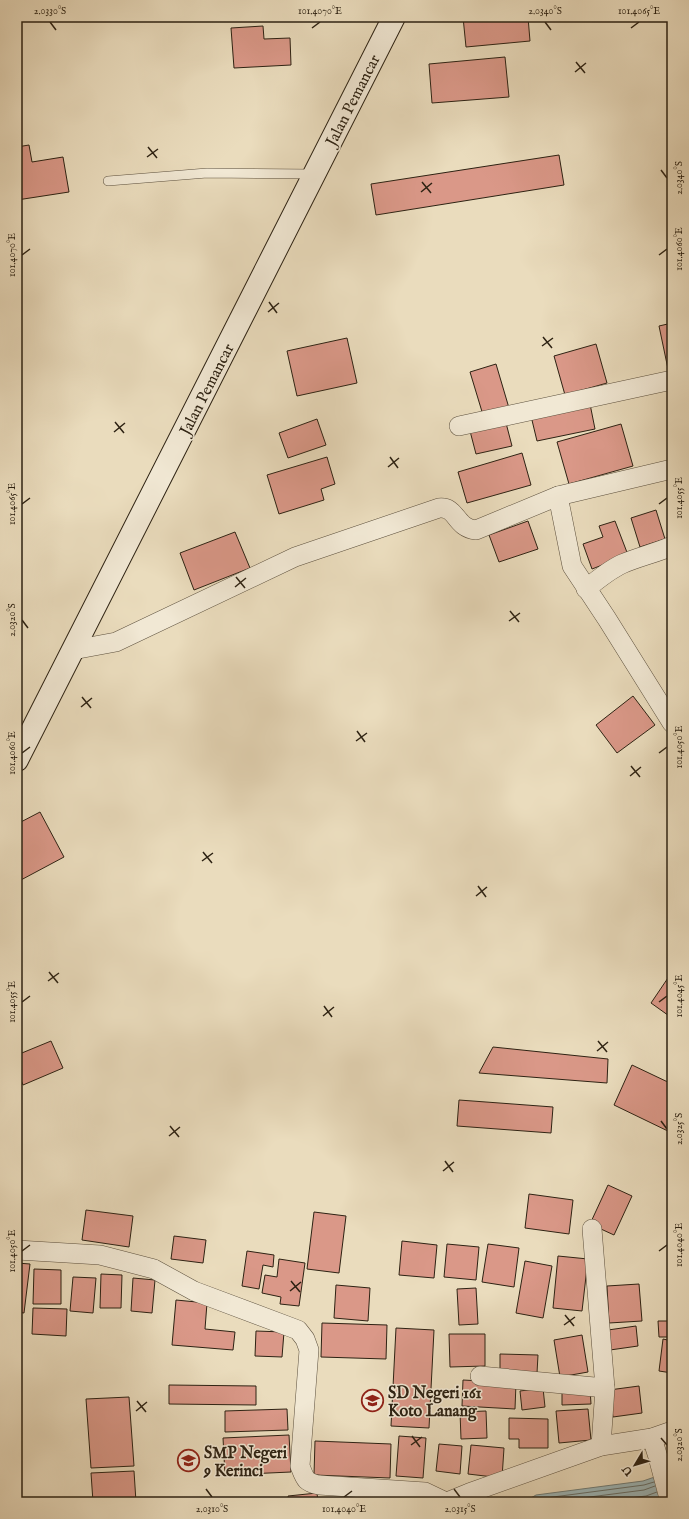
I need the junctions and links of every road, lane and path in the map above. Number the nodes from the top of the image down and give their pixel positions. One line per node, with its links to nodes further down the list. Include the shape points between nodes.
1 (394, 17): 2 (main road, Jalan Pemancar)
2 (314, 174): 3 (lane, via 207,173); 10 (main road, Jalan Pemancar)
3 (108, 181)
4 (672, 380): 5 (street)
5 (459, 426)
6 (672, 469): 7 (street)
7 (558, 496): 9 (street, via 572,566); 10 (street, via 476,530 463,526 451,511 439,508 301,554 116,642)
8 (672, 546): 9 (street, via 622,565)
9 (586, 589): 11 (street)
10 (73, 650): 12 (main road, Jalan Pemancar)
11 (672, 723)
12 (17, 760)
13 (592, 1229): 16 (street)
14 (17, 1250): 20 (street, via 100,1256 154,1269 194,1291 298,1330 309,1350 300,1466 304,1478 309,1483 319,1486 425,1492)
15 (480, 1376): 16 (street)
16 (605, 1388): 19 (street)
17 (672, 1431): 18 (street)
18 (652, 1438): 19 (street); 21 (street)
19 (601, 1446): 20 (street)
20 (446, 1502)
21 (670, 1502)

